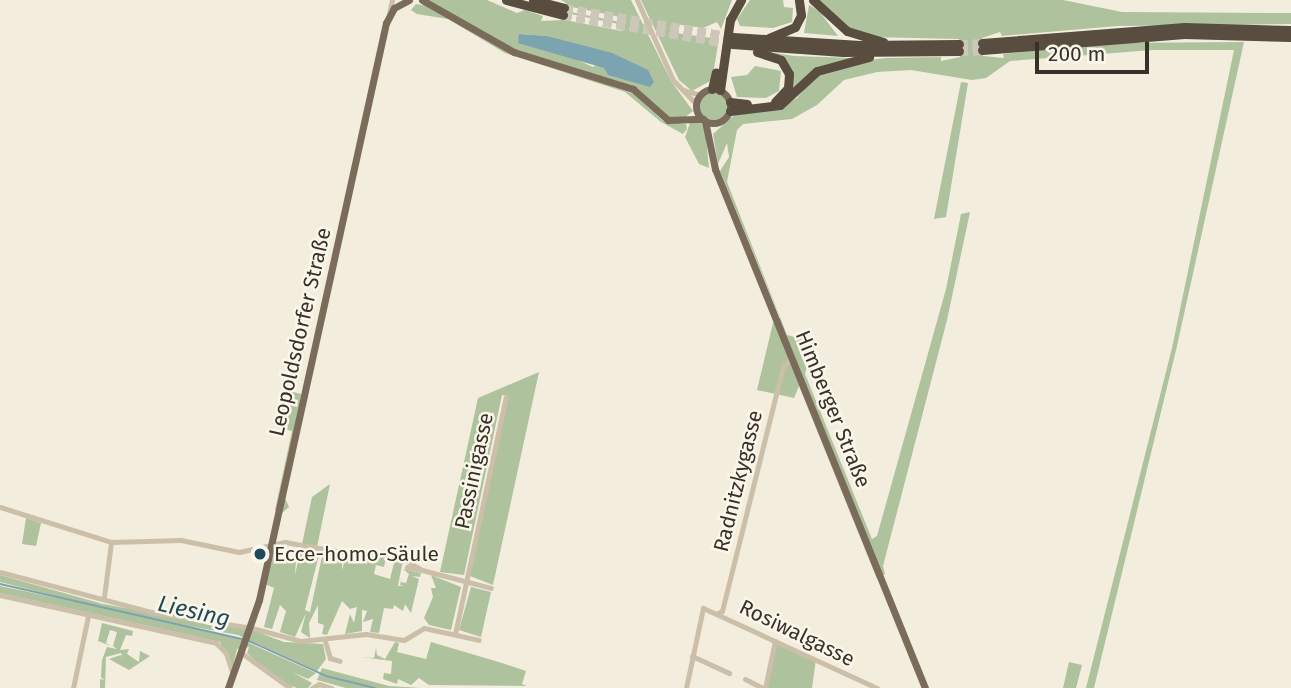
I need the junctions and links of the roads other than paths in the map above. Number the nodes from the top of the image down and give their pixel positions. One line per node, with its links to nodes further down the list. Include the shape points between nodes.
1 (422, 0): 11 (main road)
2 (506, 0): 3 (highway, via 564,11)
3 (533, 0)
4 (637, 0): 18 (street)
5 (735, 0): 19 (highway, via 726,19)
6 (741, 0): 19 (highway, via 730,20)
7 (799, 0): 14 (highway, via 801,15 795,27)
8 (813, 0): 17 (highway, via 847,31)
9 (406, 1): 10 (main road); 11 (main road)
10 (393, 8): 31 (main road, Leopoldsdorfer Straße)
11 (441, 9): 24 (main road, via 513,52 633,89 663,118)
12 (1291, 29): 13 (highway, via 1184,27 982,47 1151,36)
13 (1291, 38)
14 (759, 40): 15 (highway); 17 (highway)
15 (735, 42): 17 (highway); 21 (highway, via 781,60 790,81 784,95 772,103)
16 (959, 48): 17 (highway)
17 (903, 49): 21 (highway, via 827,66 780,105)
18 (680, 89): 20 (street); 22 (street)
19 (716, 90): 20 (main road); 21 (main road)
20 (700, 95): 22 (main road)
21 (730, 106): 25 (main road)
22 (697, 107): 23 (main road); 24 (main road)
23 (704, 120): 24 (main road); 25 (main road); 26 (main road, Himberger Straße)
24 (681, 122)
25 (715, 123): 26 (main road)
26 (709, 143): 27 (main road, Himberger Straße)
27 (792, 357): 39 (street, Radnitzkygasse, via 783,367); 60 (main road, Himberger Straße)
28 (506, 397): 35 (street, Passinigasse)
29 (0, 507): 30 (street)
30 (111, 542): 31 (street, via 181,540 248,552); 38 (street)
31 (270, 544): 33 (street, via 358,555 393,551); 41 (main road, Leopoldsdorfer Straße)
32 (407, 567): 33 (street)
33 (422, 570): 35 (street)
34 (0, 572): 38 (street)
35 (466, 582): 36 (street); 42 (street, Passinigasse)
36 (491, 588)
37 (0, 595): 40 (street)
38 (104, 597): 41 (street, via 151,612)
39 (718, 613): 45 (street, Rosiwalgasse); 47 (street, Rosiwalgasse, via 703,608)
40 (88, 617): 50 (street, via 216,643 226,653); 52 (street)
41 (251, 631): 44 (street); 46 (main road, Leopoldsdorfer Straße)
42 (455, 634): 43 (street); 44 (street, via 423,628 405,640 366,634)
43 (479, 640)
44 (326, 641): 48 (street, via 330,658)
45 (775, 641): 58 (street); 59 (street, Rosiwalgasse)
46 (244, 650): 50 (main road); 54 (street, via 282,686)
47 (692, 656): 49 (street); 57 (street)
48 (341, 661)
49 (729, 673)
50 (233, 675): 53 (main road)
51 (745, 679): 58 (street)
52 (73, 688)
53 (228, 688)
54 (290, 688)
55 (312, 688): 56 (street)
56 (331, 688)
57 (686, 688)
58 (764, 688)
59 (877, 688)
60 (925, 688)

